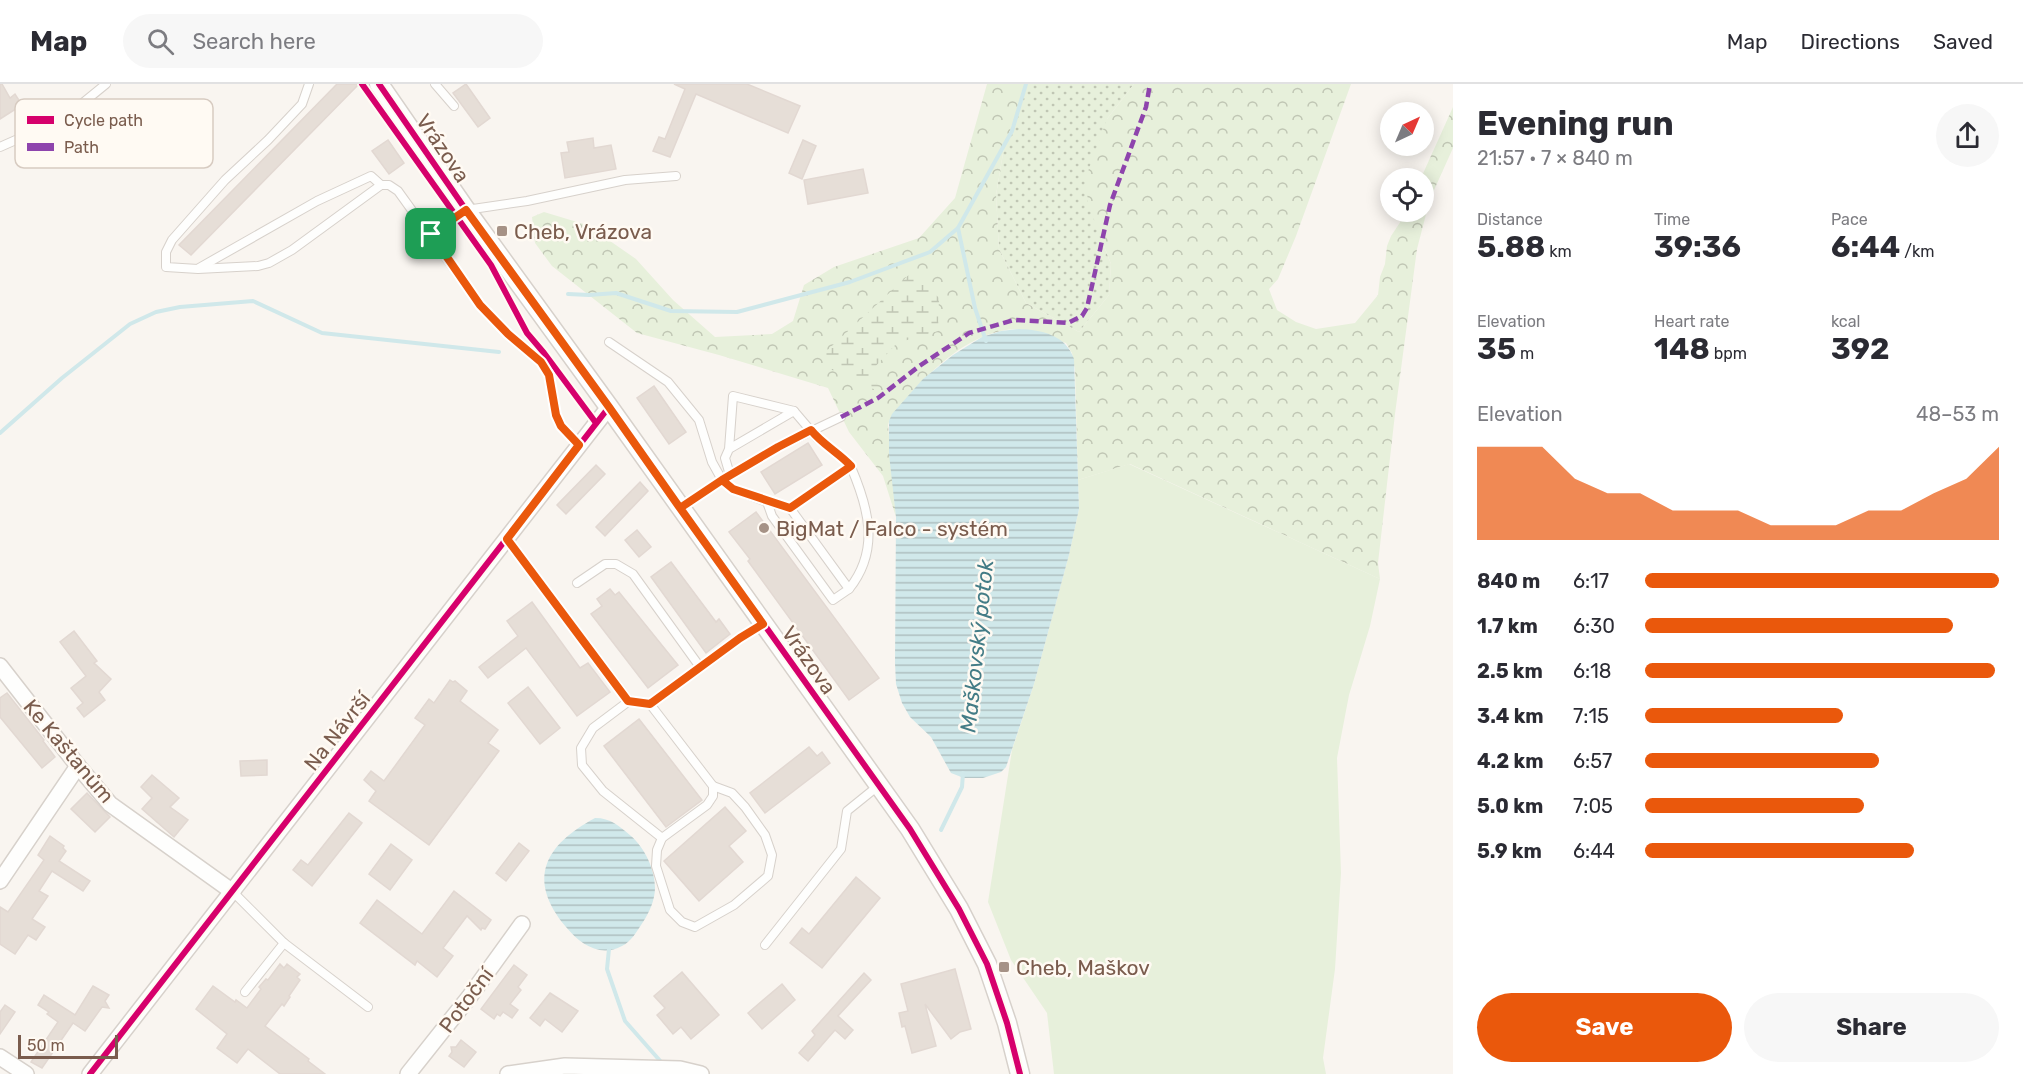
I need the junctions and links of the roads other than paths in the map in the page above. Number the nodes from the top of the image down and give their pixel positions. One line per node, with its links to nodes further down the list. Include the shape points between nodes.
1 (105, 84): 5 (lane)
2 (309, 84): 13 (lane, via 302,104 171,240 166,267)
3 (379, 84): 11 (street, Vrázova)
4 (435, 84): 6 (lane)
5 (87, 99)
6 (454, 106)
7 (15, 140): 8 (lane)
8 (0, 147)
9 (676, 176): 11 (lane, via 625,180)
10 (381, 185): 12 (lane, via 398,191); 13 (lane, via 270,263); 13 (lane, via 371,176 317,201)
11 (466, 210): 12 (lane); 15 (street, Vrázova)
12 (431, 234): 19 (lane, via 480,305 541,362 549,375 561,426)
13 (198, 269)
14 (609, 342): 23 (lane, via 668,382 699,420)
15 (609, 407): 19 (street, Na Návrší); 25 (street, Vrázova)
16 (794, 411): 18 (lane); 20 (lane); 20 (lane, via 733,396)
17 (841, 417): 18 (lane)
18 (811, 430): 21 (lane); 22 (lane)
19 (579, 445): 27 (street, Na Návrší)
20 (729, 449): 22 (lane, via 725,458)
21 (851, 466): 26 (lane); 29 (lane, via 862,493 869,550 864,567)
22 (730, 475): 23 (lane)
23 (722, 480): 24 (lane, via 733,489); 25 (lane)
24 (766, 502): 26 (lane); 29 (lane, via 833,600)
25 (680, 508): 30 (street, Vrázova)
26 (790, 508): 29 (lane)
27 (507, 539): 33 (lane); 40 (street, Na Návrší)
28 (577, 583): 32 (lane, via 605,564 616,564 633,574)
29 (849, 589)
30 (763, 624): 32 (lane); 37 (street, Vrázova)
31 (0, 666): 35 (street, Ke Kaštanům)
32 (700, 667): 34 (lane)
33 (628, 701): 34 (lane); 38 (lane, via 593,728 581,748 582,765 603,791)
34 (650, 704): 36 (lane)
35 (78, 766): 39 (street); 40 (street, Ke Kaštanům, via 110,804)
36 (713, 786): 38 (lane, via 713,796 707,805); 38 (lane, via 732,793 765,835 772,855 768,876 734,905 696,927 682,922 670,910 656,866)
37 (878, 786): 43 (lane, via 847,811 841,849); 52 (street, Vrázova, via 910,829 987,964)
38 (662, 838)
39 (0, 881)
40 (232, 892): 42 (lane); 48 (street, Na Návrší)
41 (522, 924): 49 (street, Potoční)
42 (284, 943): 44 (lane); 45 (lane)
43 (765, 945)
44 (246, 992)
45 (368, 1007)
46 (0, 1057): 47 (street)
47 (26, 1074)
48 (90, 1074)
49 (408, 1074)
50 (508, 1074): 51 (street, via 565,1066 680,1069)
51 (701, 1074)
52 (1020, 1074)

